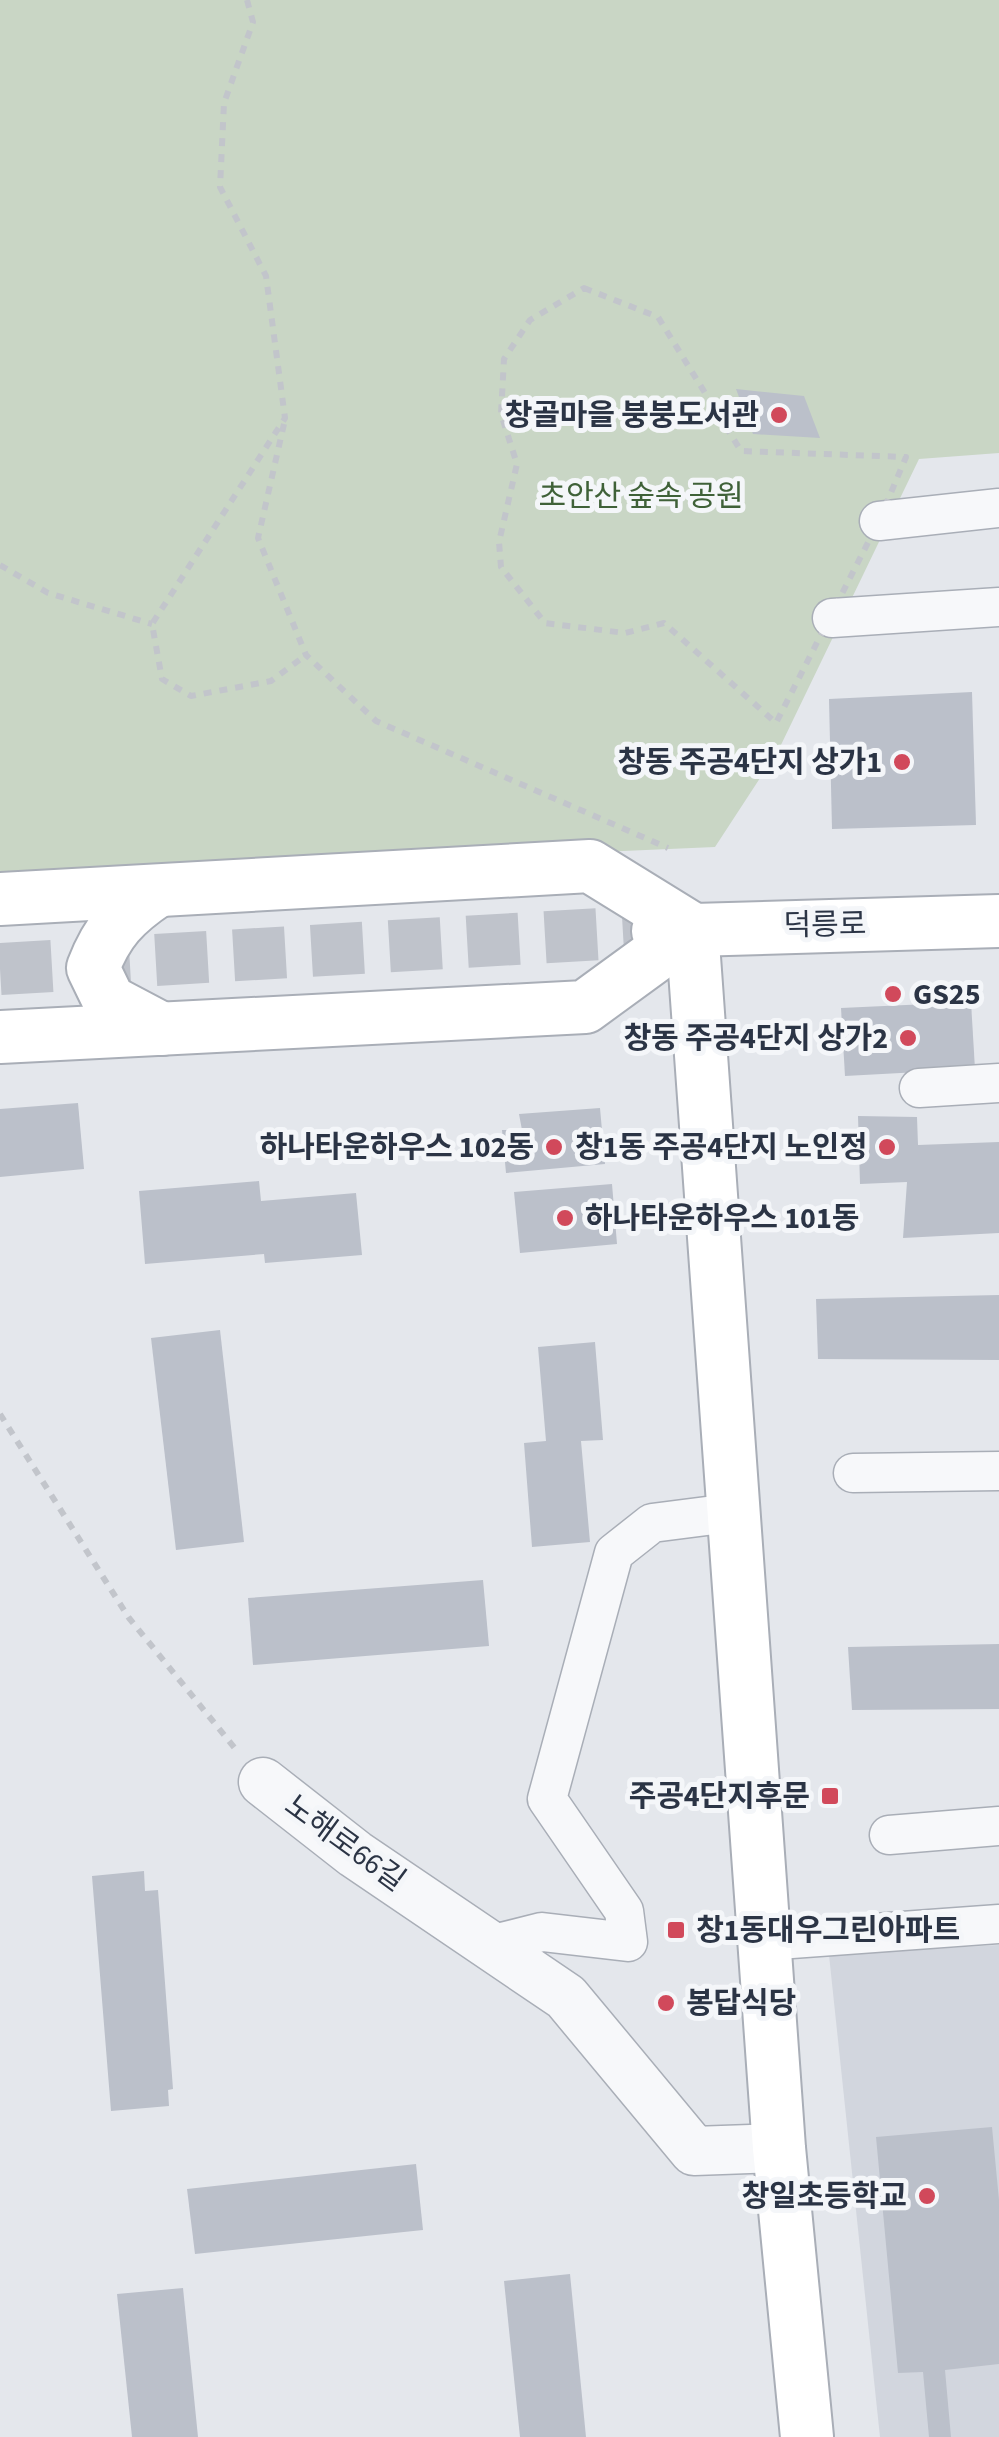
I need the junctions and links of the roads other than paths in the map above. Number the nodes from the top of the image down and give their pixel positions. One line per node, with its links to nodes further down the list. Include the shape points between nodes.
1 (999, 508): 2 (street)
2 (879, 522)
3 (999, 607): 4 (street)
4 (832, 618)
5 (157, 891): 6 (main road); 8 (main road, via 590,866); 9 (main road, via 106,934 93,968 110,1001)
6 (0, 900)
7 (999, 921): 8 (main road, 덕릉로)
8 (672, 930): 9 (main road, via 586,1007); 15 (main road)
9 (162, 1028): 10 (main road)
10 (0, 1037)
11 (999, 1083): 12 (street)
12 (919, 1088)
13 (999, 1471): 14 (street)
14 (853, 1473)
15 (730, 1513): 20 (main road); 21 (street, via 652,1523 614,1553 547,1800 624,1910 628,1942 542,1932)
16 (263, 1782): 21 (street, 노해로66길)
17 (999, 1826): 18 (street)
18 (890, 1835)
19 (999, 1924): 20 (street)
20 (764, 1942): 22 (main road)
21 (490, 1945): 22 (street, 노해로66길, via 566,1997 694,2151)
22 (779, 2148): 23 (main road)
23 (807, 2437)

